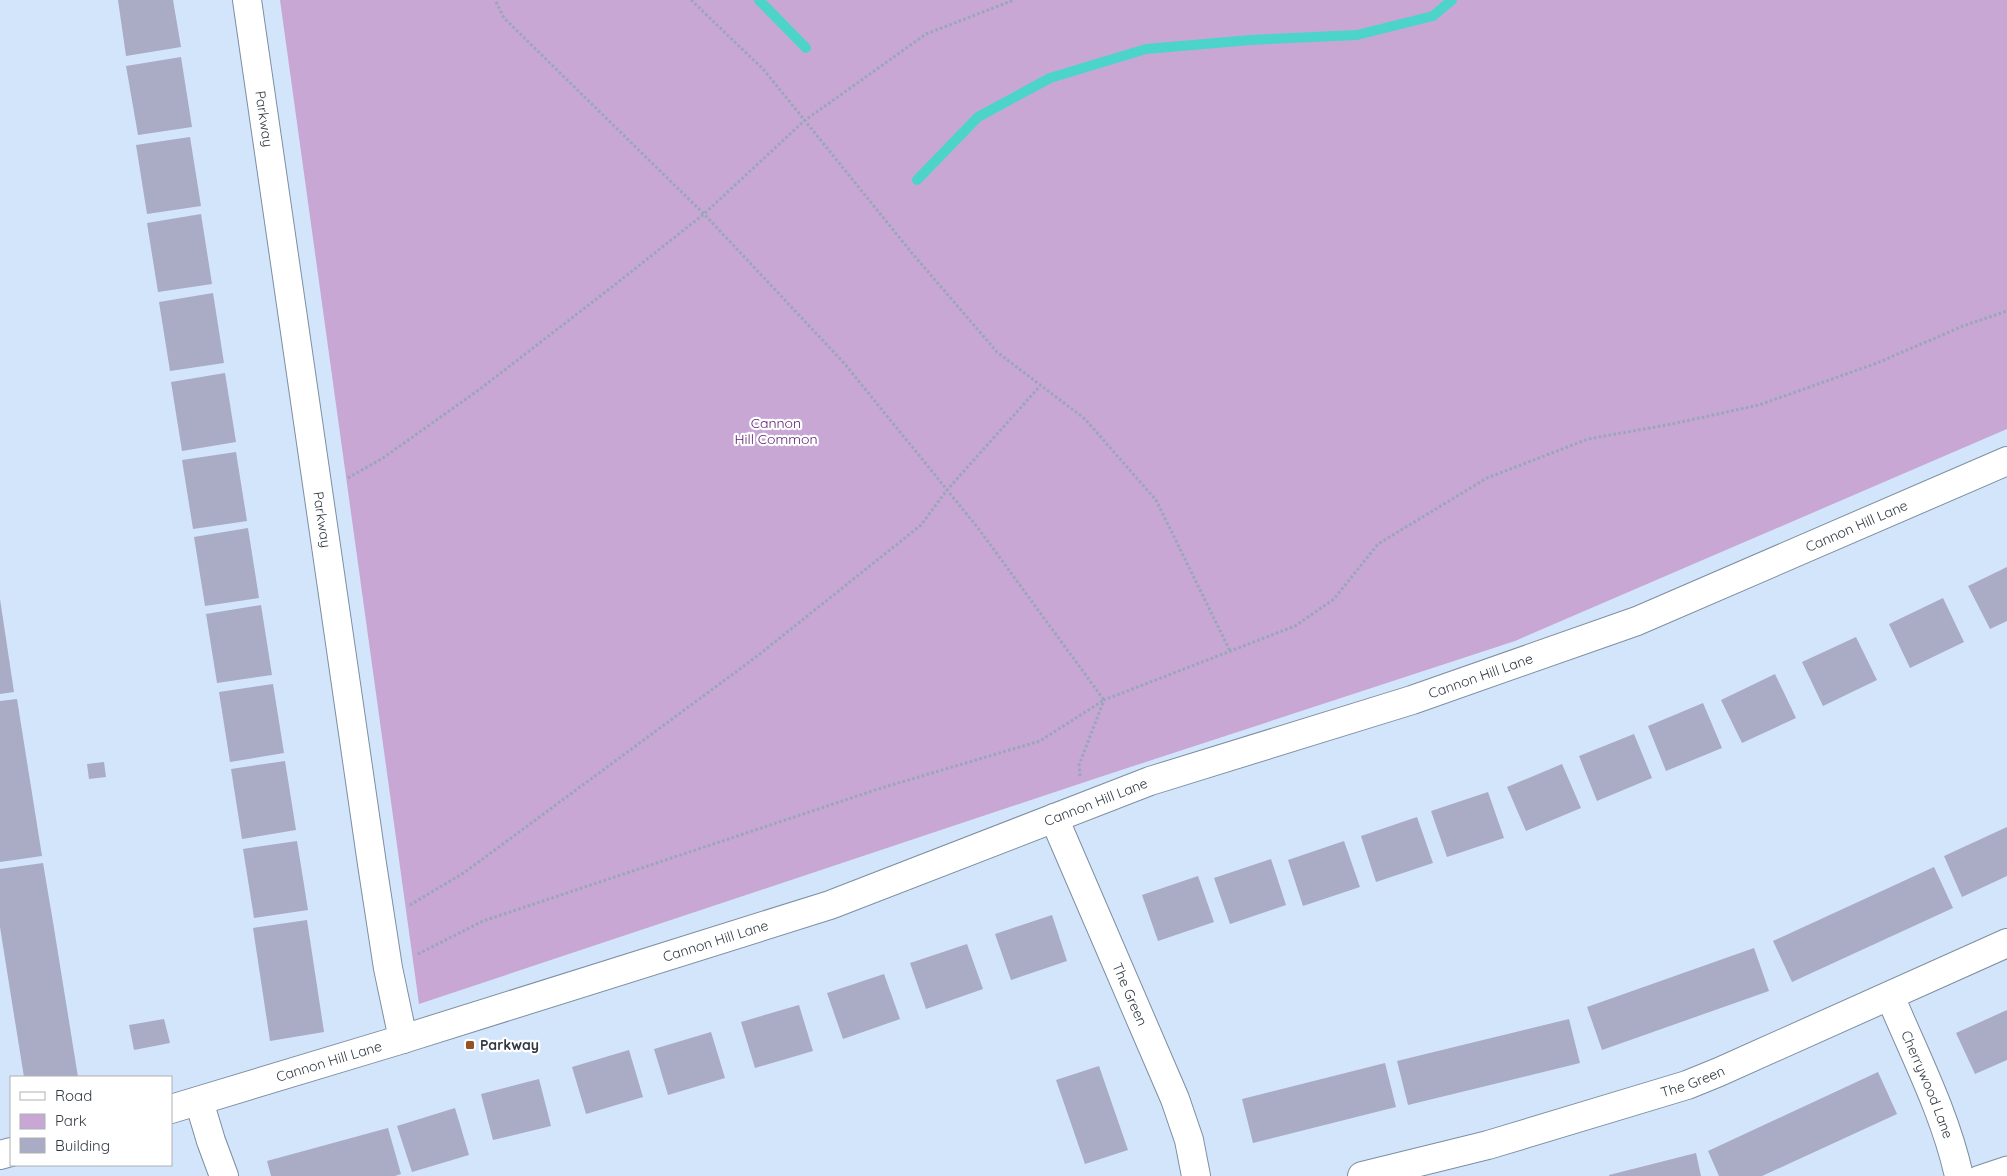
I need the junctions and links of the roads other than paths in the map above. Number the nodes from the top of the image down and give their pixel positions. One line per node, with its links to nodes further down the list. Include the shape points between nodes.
1 (247, 0): 6 (street, Parkway, via 381,922)
2 (2007, 461): 3 (street, Cannon Hill Lane, via 1637,621 1412,700 1150,781)
3 (1054, 818): 6 (street, Cannon Hill Lane, via 830,905); 11 (street, The Green, via 1175,1099 1189,1140)
4 (2007, 942): 5 (street, The Green)
5 (1890, 996): 12 (street, The Green, via 1687,1085 1488,1145); 13 (street, Cherrywood Lane, via 1941,1113)
6 (403, 1039): 7 (street, Cannon Hill Lane)
7 (199, 1101): 8 (street, Cannon Hill Lane); 10 (street)
8 (172, 1109)
9 (2007, 1166): 14 (lane)
10 (224, 1176)
11 (1196, 1176)
12 (1362, 1176)
13 (1958, 1176)
14 (1977, 1176)

